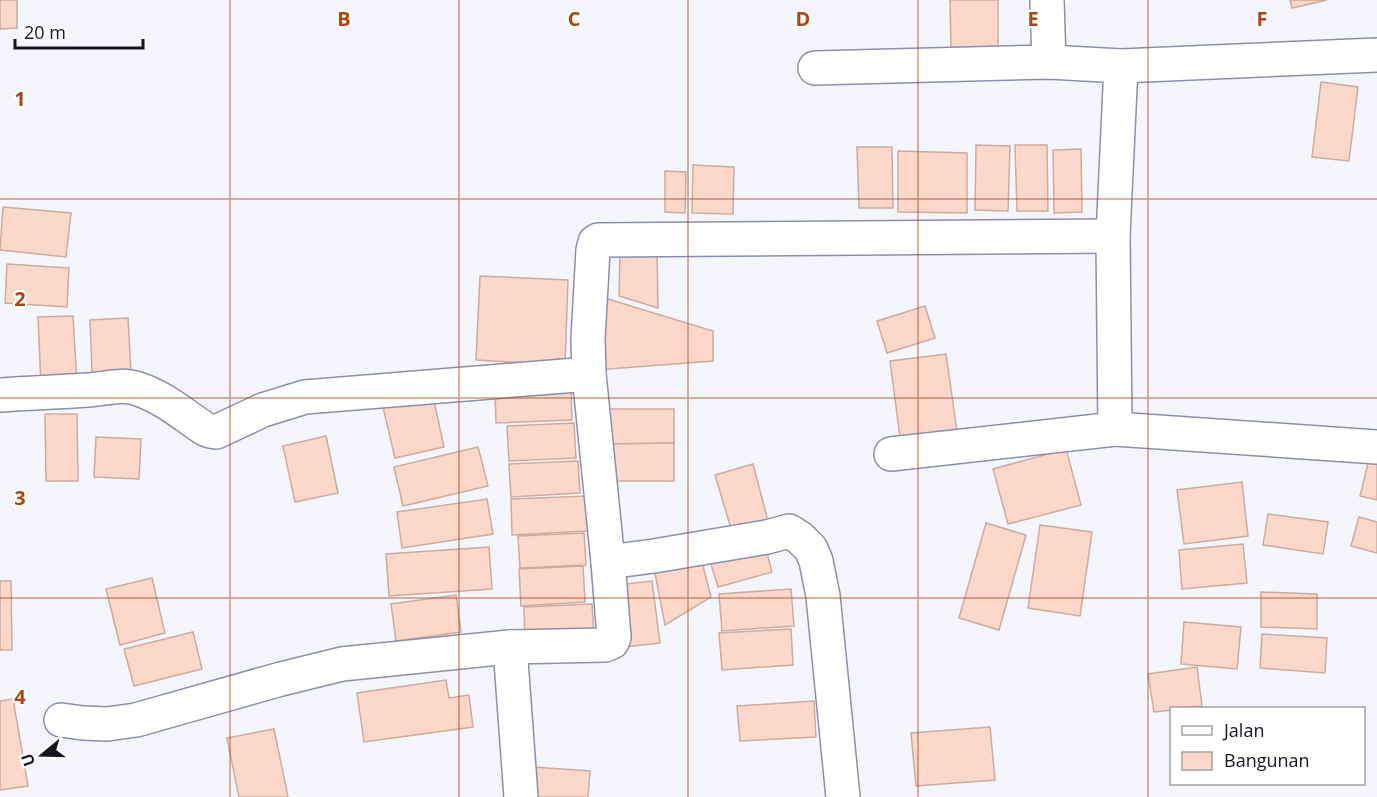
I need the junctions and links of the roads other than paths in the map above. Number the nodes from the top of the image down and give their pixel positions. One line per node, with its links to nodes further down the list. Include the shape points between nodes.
1 (1047, 0): 3 (street)
2 (1377, 55): 4 (street)
3 (1048, 62): 4 (street); 5 (street)
4 (1121, 66): 6 (street)
5 (815, 68)
6 (1113, 236): 7 (street, via 598,240 593,250); 9 (street)
7 (589, 374): 8 (street, via 305,397 263,410 216,432 205,429 159,398 127,386); 12 (street)
8 (0, 395)
9 (1115, 429): 10 (street); 11 (street)
10 (1377, 447)
11 (891, 454)
12 (608, 562): 13 (street, via 612,642); 16 (street, via 789,531 811,549 823,596)
13 (510, 647): 14 (street, via 342,664 136,720 107,724); 15 (street)
14 (61, 720)
15 (521, 797)
16 (843, 797)

